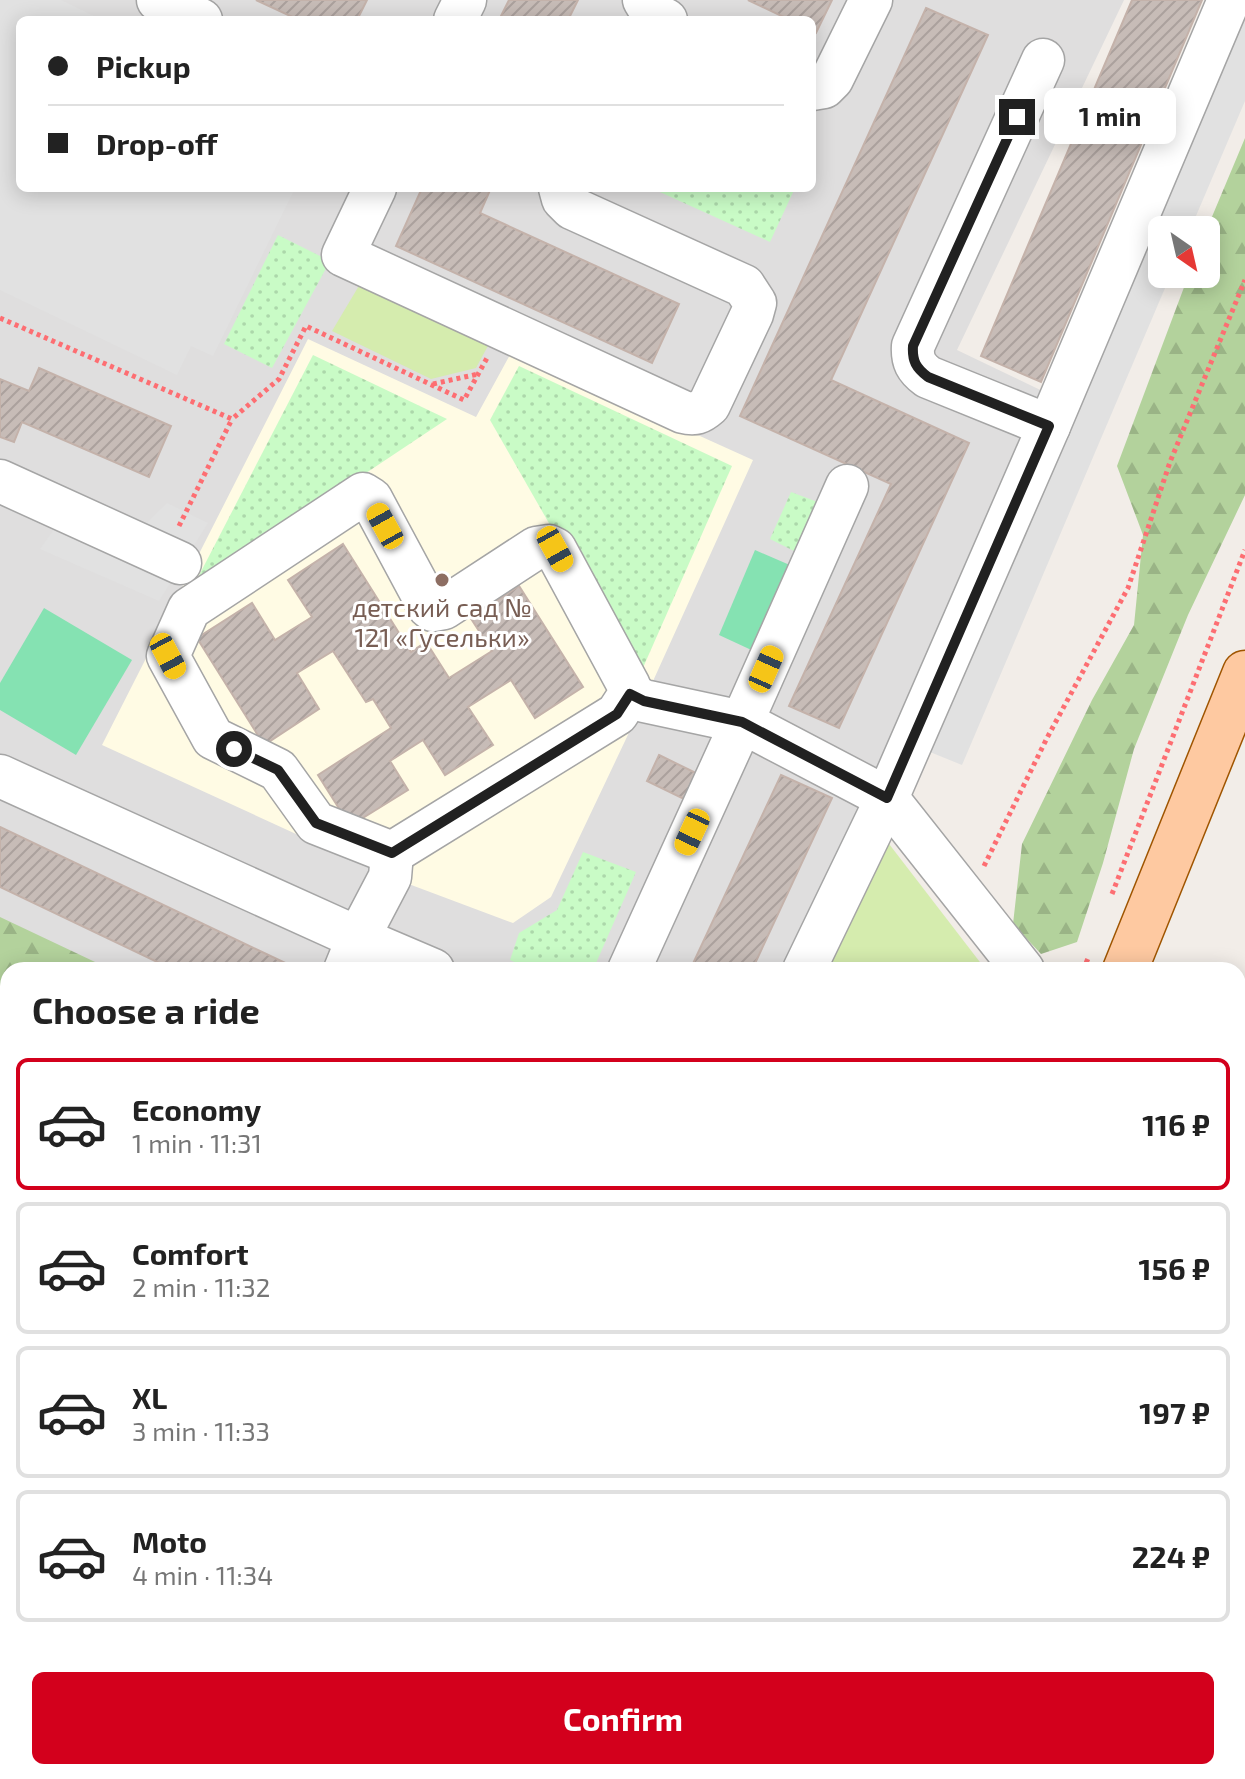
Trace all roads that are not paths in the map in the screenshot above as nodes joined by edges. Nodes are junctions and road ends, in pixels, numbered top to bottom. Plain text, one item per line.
1 (158, 0) edge
2 (871, 0) edge
3 (1229, 0) edge
4 (192, 16) edge
5 (1043, 60) dead end
6 (816, 88) edge
7 (373, 192) edge
8 (561, 192) edge
9 (1049, 426) junction
10 (0, 481) edge
11 (847, 486) dead end
12 (172, 559) road end
13 (1245, 673) edge
14 (630, 694) junction
15 (742, 722) junction
16 (0, 776) edge
17 (887, 798) junction
18 (392, 853) junction
19 (351, 954) edge
20 (392, 962) edge
21 (633, 962) edge
22 (808, 962) edge
23 (1017, 962) edge
24 (1107, 962) edge

1 - 4 street
2 - 6 street
3 - 9 street
5 - 9 street
7 - 8 street
9 - 17 street
10 - 12 street
11 - 15 street
13 - 24 main road
14 - 15 street
14 - 18 street
14 - 18 street
15 - 17 street
15 - 21 street
16 - 19 street
17 - 22 street
17 - 23 street
18 - 19 street
19 - 20 street

